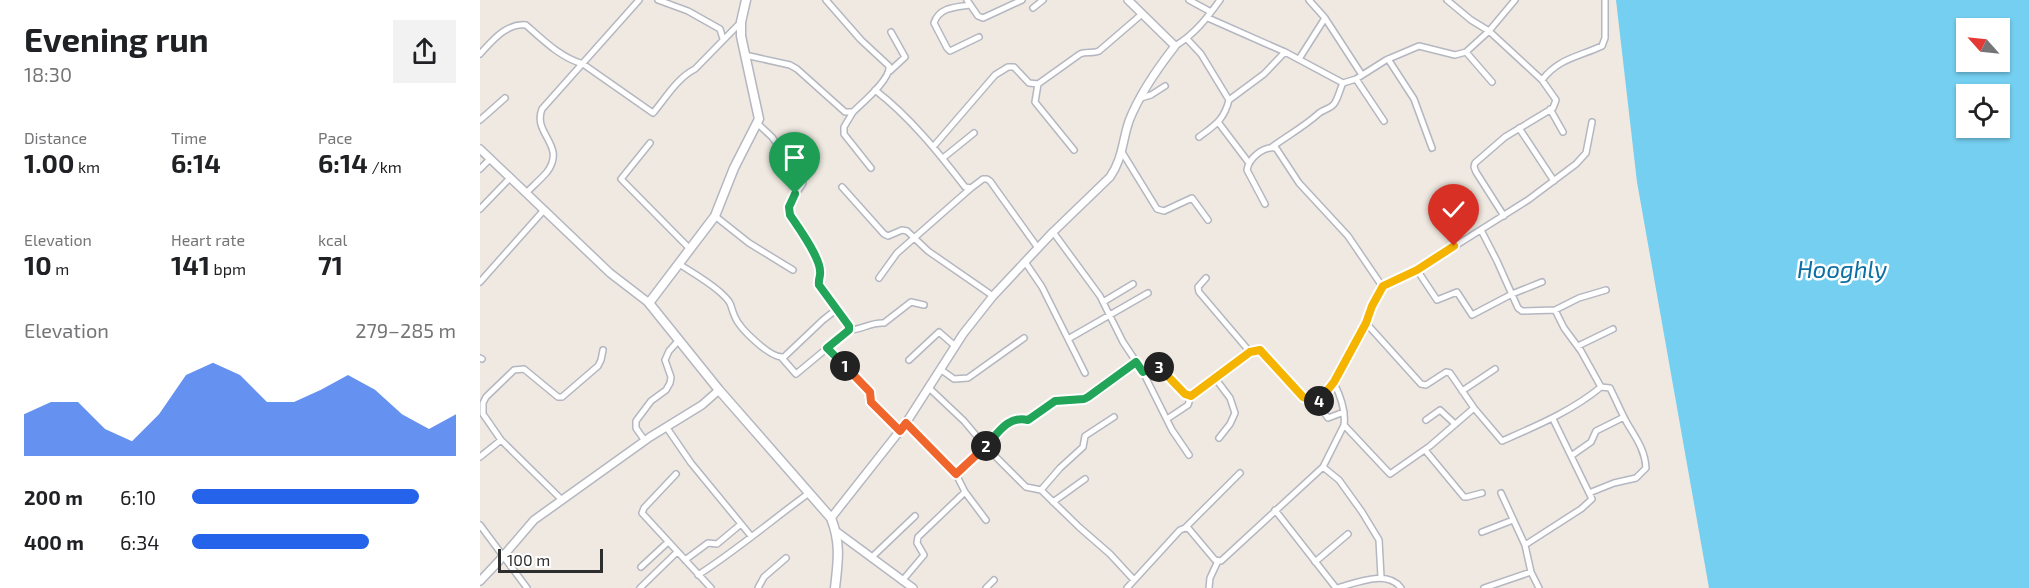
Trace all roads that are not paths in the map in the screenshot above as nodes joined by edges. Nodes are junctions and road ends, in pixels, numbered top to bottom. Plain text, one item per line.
1 (639, 0) edge
2 (658, 0) edge
3 (746, 0) edge
4 (826, 0) edge
5 (1022, 0) edge
6 (1043, 0) edge
7 (1129, 0) edge
8 (1189, 0) edge
9 (1220, 0) edge
10 (1309, 0) edge
11 (1447, 0) edge
12 (1515, 0) edge
13 (1605, 0) edge
14 (969, 2) edge
15 (1033, 8) dead end
16 (1211, 12) junction
17 (1142, 14) junction
18 (1208, 18) junction
19 (1325, 18) junction
20 (741, 22) junction
21 (1489, 31) junction
22 (891, 32) dead end
23 (979, 37) dead end
24 (723, 39) junction
25 (1187, 39) junction
26 (1175, 46) junction
27 (1285, 52) junction
28 (1466, 52) junction
29 (480, 54) edge
30 (745, 55) junction
31 (1299, 59) junction
32 (1388, 59) junction
33 (583, 64) junction
34 (890, 71) junction
35 (1362, 75) junction
36 (1356, 79) junction
37 (1542, 80) junction
38 (1492, 82) dead end
39 (1343, 83) junction
40 (1038, 84) junction
41 (1165, 86) dead end
42 (875, 90) junction
43 (505, 98) dead end
44 (1141, 98) junction
45 (1229, 100) junction
46 (1550, 109) junction
47 (853, 112) junction
48 (480, 120) edge
49 (1384, 121) dead end
50 (1218, 122) junction
51 (1592, 122) dead end
52 (757, 123) junction
53 (1519, 128) junction
54 (1563, 132) dead end
55 (974, 134) dead end
56 (1199, 137) dead end
57 (650, 143) dead end
58 (933, 147) junction
59 (1272, 147) junction
60 (1432, 148) dead end
61 (480, 149) edge
62 (1074, 150) dead end
63 (1122, 152) junction
64 (943, 158) junction
65 (490, 159) junction
66 (1249, 163) junction
67 (871, 168) dead end
68 (480, 169) edge
69 (510, 178) junction
70 (1554, 180) junction
71 (842, 187) dead end
72 (971, 188) junction
73 (526, 193) junction
74 (1265, 204) dead end
75 (480, 209) edge
76 (544, 210) junction
77 (715, 216) junction
78 (1504, 216) junction
79 (1208, 220) dead end
80 (1481, 230) junction
81 (1053, 232) junction
82 (914, 238) junction
83 (1038, 248) junction
84 (690, 249) junction
85 (1025, 262) junction
86 (679, 264) junction
87 (794, 270) dead end
88 (1417, 270) junction
89 (879, 278) dead end
90 (1206, 278) dead end
91 (480, 282) edge
92 (1542, 282) dead end
93 (1133, 284) dead end
94 (1383, 286) junction
95 (1606, 290) dead end
96 (1148, 293) dead end
97 (1512, 294) junction
98 (993, 296) junction
99 (1103, 302) junction
100 (650, 303) junction
101 (924, 305) dead end
102 (837, 309) junction
103 (1555, 310) junction
104 (1110, 315) junction
105 (1366, 323) junction
106 (1613, 329) dead end
107 (848, 330) junction
108 (1024, 338) dead end
109 (1068, 339) junction
110 (679, 340) junction
111 (955, 346) junction
112 (1578, 346) junction
113 (827, 348) junction
114 (603, 350) dead end
115 (1250, 352) junction
116 (782, 358) junction
117 (909, 360) dead end
118 (1136, 362) junction
119 (940, 369) junction
120 (1495, 369) dead end
121 (1143, 372) junction
122 (1085, 373) dead end
123 (1215, 378) junction
124 (1334, 382) junction
125 (928, 387) junction
126 (1601, 387) junction
127 (719, 390) junction
128 (1462, 391) junction
129 (1191, 396) junction
130 (1317, 404) junction
131 (1474, 408) junction
132 (1344, 412) junction
133 (481, 414) edge
134 (1114, 417) dead end
135 (1624, 417) junction
136 (1552, 418) junction
137 (1167, 419) junction
138 (1426, 420) dead end
139 (906, 423) junction
140 (1455, 424) junction
141 (1344, 425) junction
142 (667, 428) junction
143 (900, 431) junction
144 (1219, 438) dead end
145 (501, 440) junction
146 (645, 441) junction
147 (985, 446) junction
148 (1425, 450) junction
149 (1189, 455) dead end
150 (1571, 456) junction
151 (480, 457) edge
152 (1323, 467) junction
153 (1240, 473) dead end
154 (676, 474) dead end
155 (956, 474) junction
156 (1085, 479) dead end
157 (1041, 490) junction
158 (965, 492) junction
159 (809, 493) junction
160 (1482, 493) dead end
161 (1501, 493) dead end
162 (1589, 493) junction
163 (562, 500) junction
164 (1053, 502) junction
165 (1275, 510) junction
166 (915, 516) dead end
167 (831, 518) junction
168 (986, 520) dead end
169 (1513, 520) junction
170 (741, 524) junction
171 (480, 525) edge
172 (1185, 528) junction
173 (837, 532) junction
174 (1482, 532) dead end
175 (1348, 534) dead end
176 (751, 536) junction
177 (668, 542) junction
178 (1525, 544) junction
179 (677, 552) junction
180 (504, 556) junction
181 (786, 558) dead end
182 (871, 558) junction
183 (685, 561) junction
184 (1218, 561) junction
185 (1315, 562) junction
186 (641, 567) dead end
187 (1531, 572) junction
188 (698, 574) junction
189 (1381, 577) junction
190 (902, 580) junction
191 (994, 580) dead end
192 (1134, 580) junction
193 (480, 581) edge
194 (527, 588) edge
195 (640, 588) edge
196 (711, 588) edge
197 (758, 588) edge
198 (835, 588) edge
199 (913, 588) edge
200 (986, 588) edge
201 (1127, 588) edge
202 (1209, 588) edge
203 (1336, 588) edge
204 (1401, 588) edge
205 (1484, 588) edge
206 (1539, 588) edge

1 - 33 street
2 - 24 street
3 - 20 main road
4 - 34 street
5 - 14 street
6 - 15 street
7 - 17 street
8 - 16 street
9 - 16 street
10 - 19 street
11 - 21 street
12 - 21 street
13 - 37 street
14 - 23 street
16 - 18 street
17 - 26 street
17 - 40 street
18 - 25 street
18 - 27 street
19 - 31 street
19 - 35 street
20 - 24 street
20 - 30 main road
21 - 28 street
21 - 37 street
22 - 34 street
24 - 33 street
25 - 26 street
25 - 45 street
26 - 44 street
27 - 31 street
27 - 45 street
28 - 32 street
28 - 38 street
29 - 33 street
30 - 47 street
30 - 52 main road
31 - 39 street
32 - 35 street
32 - 60 street
33 - 73 street
34 - 42 street
35 - 36 street
36 - 39 street
36 - 49 street
37 - 46 street
39 - 59 street
40 - 58 street
40 - 62 street
41 - 44 street
42 - 47 street
42 - 58 street
43 - 48 street
44 - 63 street
45 - 50 street
46 - 53 street
46 - 54 street
47 - 67 street
50 - 56 street
50 - 66 street
51 - 70 street
52 - 77 main road
52 - 102 street
53 - 70 street
53 - 78 street
55 - 64 street
57 - 84 street
58 - 64 street
59 - 66 street
59 - 94 street
61 - 65 street
63 - 79 street
63 - 81 street
64 - 72 street
65 - 68 street
65 - 69 street
66 - 74 street
69 - 73 street
69 - 75 street
70 - 78 street
71 - 82 street
72 - 82 street
72 - 83 street
73 - 76 street
76 - 91 street
76 - 100 street
77 - 84 main road
77 - 87 street
78 - 80 street
80 - 88 street
80 - 97 street
81 - 83 street
81 - 99 street
82 - 89 street
82 - 98 street
83 - 85 street
84 - 86 main road
85 - 98 street
85 - 109 street
86 - 100 main road
86 - 116 street
88 - 94 street
88 - 97 street
90 - 115 street
92 - 97 street
93 - 99 street
94 - 105 street
95 - 103 street
96 - 104 street
97 - 103 street
98 - 111 street
99 - 104 street
100 - 110 main road
101 - 107 street
102 - 107 street
102 - 116 street
103 - 112 street
104 - 109 street
104 - 118 street
105 - 124 street
105 - 128 street
106 - 112 street
107 - 113 street
108 - 119 street
109 - 122 street
110 - 127 main road
110 - 146 street
111 - 117 street
111 - 119 street
112 - 126 street
113 - 116 street
113 - 143 street
114 - 133 street
115 - 123 street
115 - 130 street
118 - 121 street
118 - 147 street
119 - 125 street
120 - 128 street
121 - 129 street
121 - 137 street
123 - 129 street
123 - 144 street
124 - 130 street
124 - 132 street
125 - 139 street
125 - 147 street
126 - 135 street
126 - 136 street
127 - 142 street
127 - 159 main road
128 - 131 street
129 - 137 street
130 - 132 street
131 - 136 street
131 - 140 street
132 - 141 street
133 - 145 street
134 - 157 street
135 - 150 street
135 - 162 street
136 - 150 street
137 - 149 street
138 - 140 street
139 - 143 street
139 - 155 street
140 - 148 street
141 - 148 street
141 - 152 street
142 - 146 street
142 - 170 street
143 - 167 street
145 - 151 street
145 - 163 street
146 - 163 street
147 - 155 street
147 - 157 street
148 - 160 street
150 - 162 street
152 - 165 street
152 - 189 street
153 - 172 street
154 - 177 street
155 - 158 street
156 - 164 street
157 - 164 street
158 - 168 street
158 - 190 street
159 - 167 main road
159 - 176 street
161 - 169 street
162 - 178 street
163 - 180 street
164 - 192 street
165 - 184 street
165 - 185 street
166 - 182 street
167 - 173 main road
169 - 174 street
169 - 178 street
170 - 176 street
170 - 183 street
171 - 180 street
172 - 184 street
172 - 192 street
173 - 182 street
173 - 198 main road
175 - 185 street
176 - 188 street
177 - 179 street
177 - 186 street
178 - 187 street
179 - 183 street
179 - 195 street
180 - 193 street
180 - 194 street
181 - 197 street
182 - 190 street
183 - 188 street
184 - 202 street
185 - 203 street
187 - 205 street
187 - 206 street
188 - 196 street
189 - 203 street
189 - 204 street
190 - 199 street
191 - 200 street
192 - 201 street

